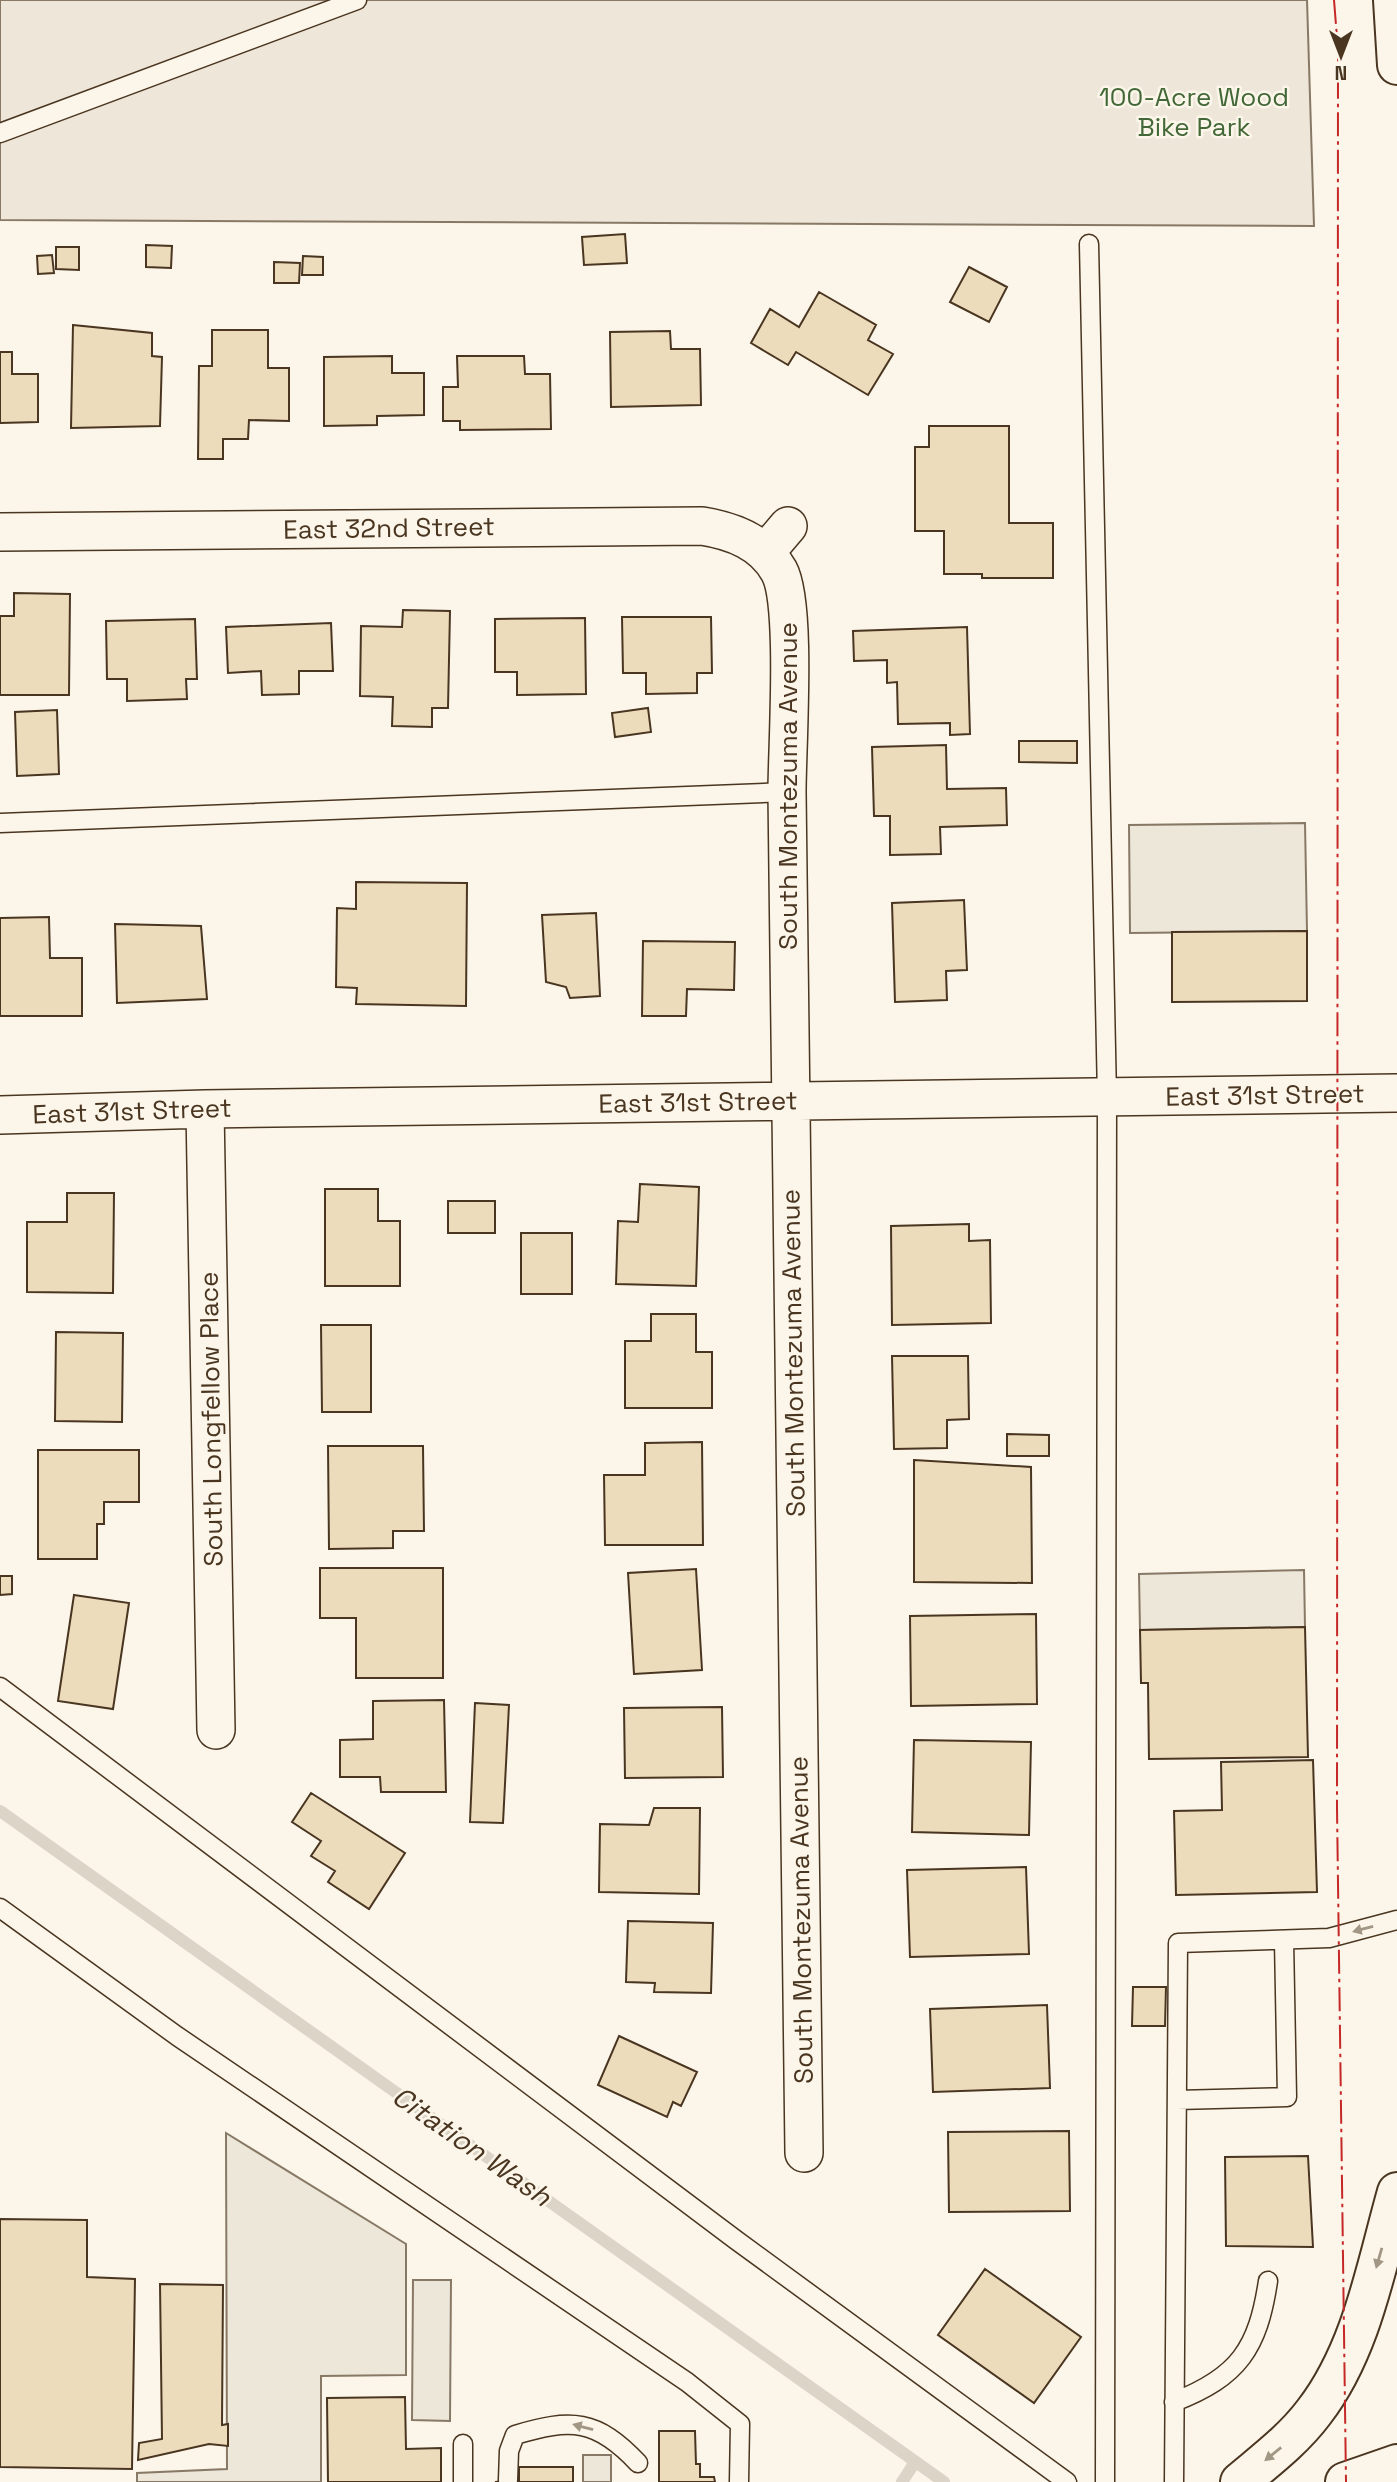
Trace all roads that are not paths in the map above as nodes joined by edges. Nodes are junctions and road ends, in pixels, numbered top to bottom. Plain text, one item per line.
1 (358, 0) edge
2 (1393, 0) edge
3 (1397, 65) edge
4 (0, 133) edge
5 (1089, 244) dead end
6 (788, 526) dead end
7 (0, 532) edge
8 (767, 555) junction
9 (787, 792) junction
10 (0, 823) edge
11 (1397, 1093) edge
12 (1107, 1097) junction
13 (790, 1101) junction
14 (205, 1109) junction
15 (0, 1115) edge
16 (0, 1687) edge
17 (216, 1730) dead end
18 (0, 1908) edge
19 (1397, 1920) edge
20 (1284, 1940) junction
21 (1177, 2100) junction
22 (804, 2153) dead end
23 (1397, 2192) edge
24 (1268, 2281) dead end
25 (1174, 2402) junction
26 (463, 2444) dead end
27 (638, 2463) dead end
28 (1397, 2464) edge
29 (508, 2480) edge
30 (463, 2482) edge
31 (739, 2482) edge
32 (1067, 2482) edge
33 (1105, 2482) edge
34 (1174, 2482) edge
35 (1240, 2482) edge
36 (1345, 2482) edge

1 - 4 lane
2 - 3 main road
5 - 12 lane
6 - 8 street
7 - 8 street, East 32nd Street
8 - 9 street, South Montezuma Avenue
9 - 10 lane
9 - 13 street, South Montezuma Avenue
11 - 12 street, East 31st Street
12 - 13 street, East 31st Street
12 - 33 lane
13 - 14 street, East 31st Street
13 - 22 street, South Montezuma Avenue
14 - 15 street, East 31st Street
14 - 17 street, South Longfellow Place
16 - 32 lane
18 - 31 lane
19 -> 20 lane
20 - 21 lane
20 - 21 lane
21 - 25 lane
23 -> 35 main road
24 - 25 lane
25 - 34 lane
26 - 30 lane
27 -> 29 lane
28 - 36 main road

